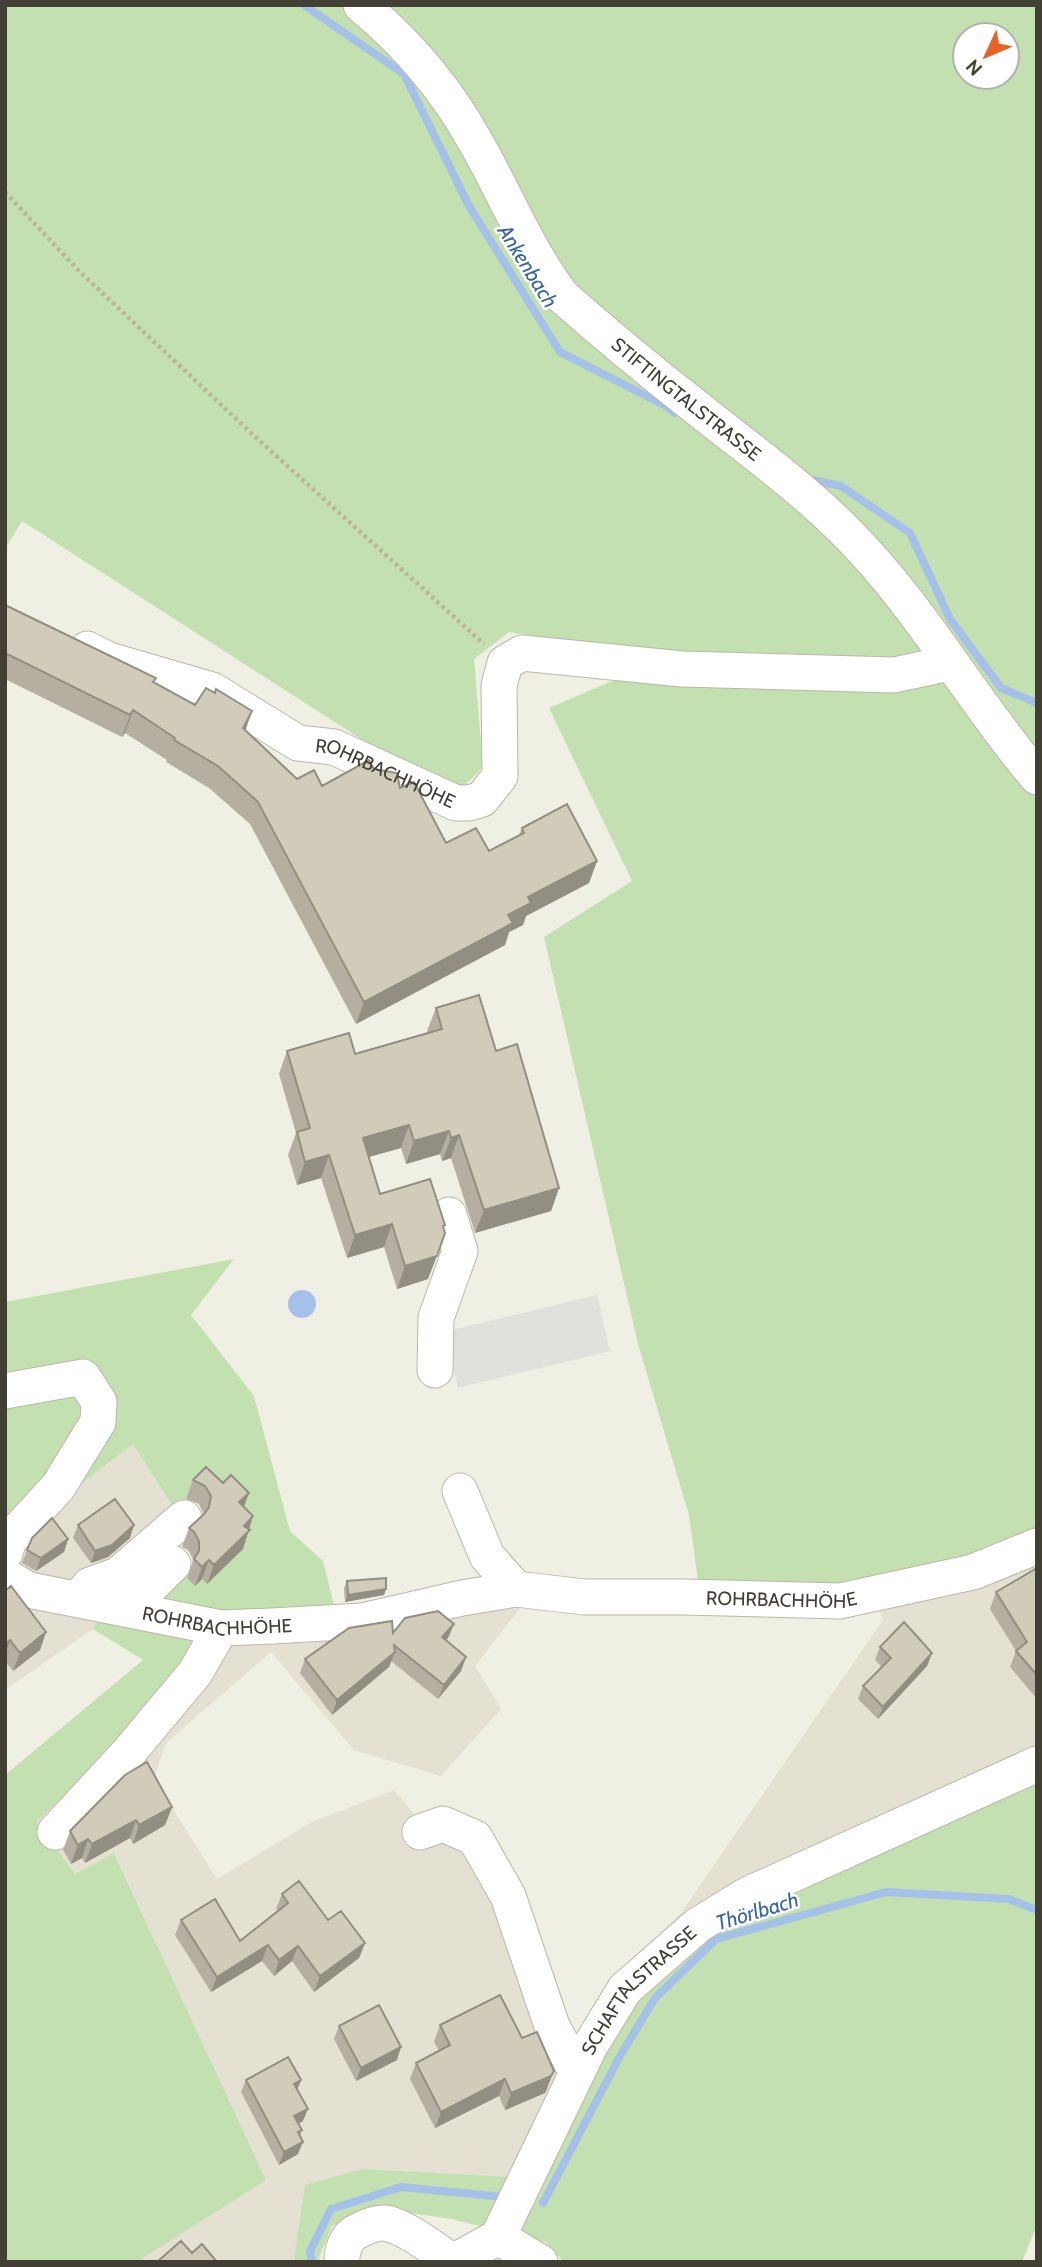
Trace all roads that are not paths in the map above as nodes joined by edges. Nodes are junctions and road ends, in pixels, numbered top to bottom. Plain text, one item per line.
1 (361, 5) edge
2 (64, 637) edge
3 (950, 663) junction
4 (1037, 777) edge
5 (449, 1215) dead end
6 (435, 1370) dead end
7 (5, 1391) edge
8 (460, 1491) dead end
9 (184, 1518) dead end
10 (1037, 1546) edge
11 (5, 1553) edge
12 (173, 1564) dead end
13 (5, 1576) edge
14 (516, 1589) junction
15 (78, 1599) junction
16 (128, 1609) junction
17 (221, 1628) junction
18 (1037, 1764) edge
19 (55, 1832) dead end
20 (420, 1832) dead end
21 (578, 2073) junction
22 (498, 2237) junction
23 (342, 2262) edge
24 (453, 2262) edge
25 (540, 2262) edge

1 - 3 street, STIFTINGTALSTRASSE
2 - 3 street, ROHRBACHHÖHE
3 - 4 street, STIFTINGTALSTRASSE
5 - 6 street
7 - 11 street
8 - 14 street
9 - 15 street
10 - 14 street, ROHRBACHHÖHE
12 - 16 street
13 - 15 street, ROHRBACHHÖHE
14 - 17 street, ROHRBACHHÖHE
15 - 16 street, ROHRBACHHÖHE
16 - 17 street, ROHRBACHHÖHE
17 - 19 street
18 - 21 street, SCHAFTALSTRASSE
20 - 21 street
21 - 22 street, SCHAFTALSTRASSE
22 - 24 street
22 - 25 street
23 - 24 street

